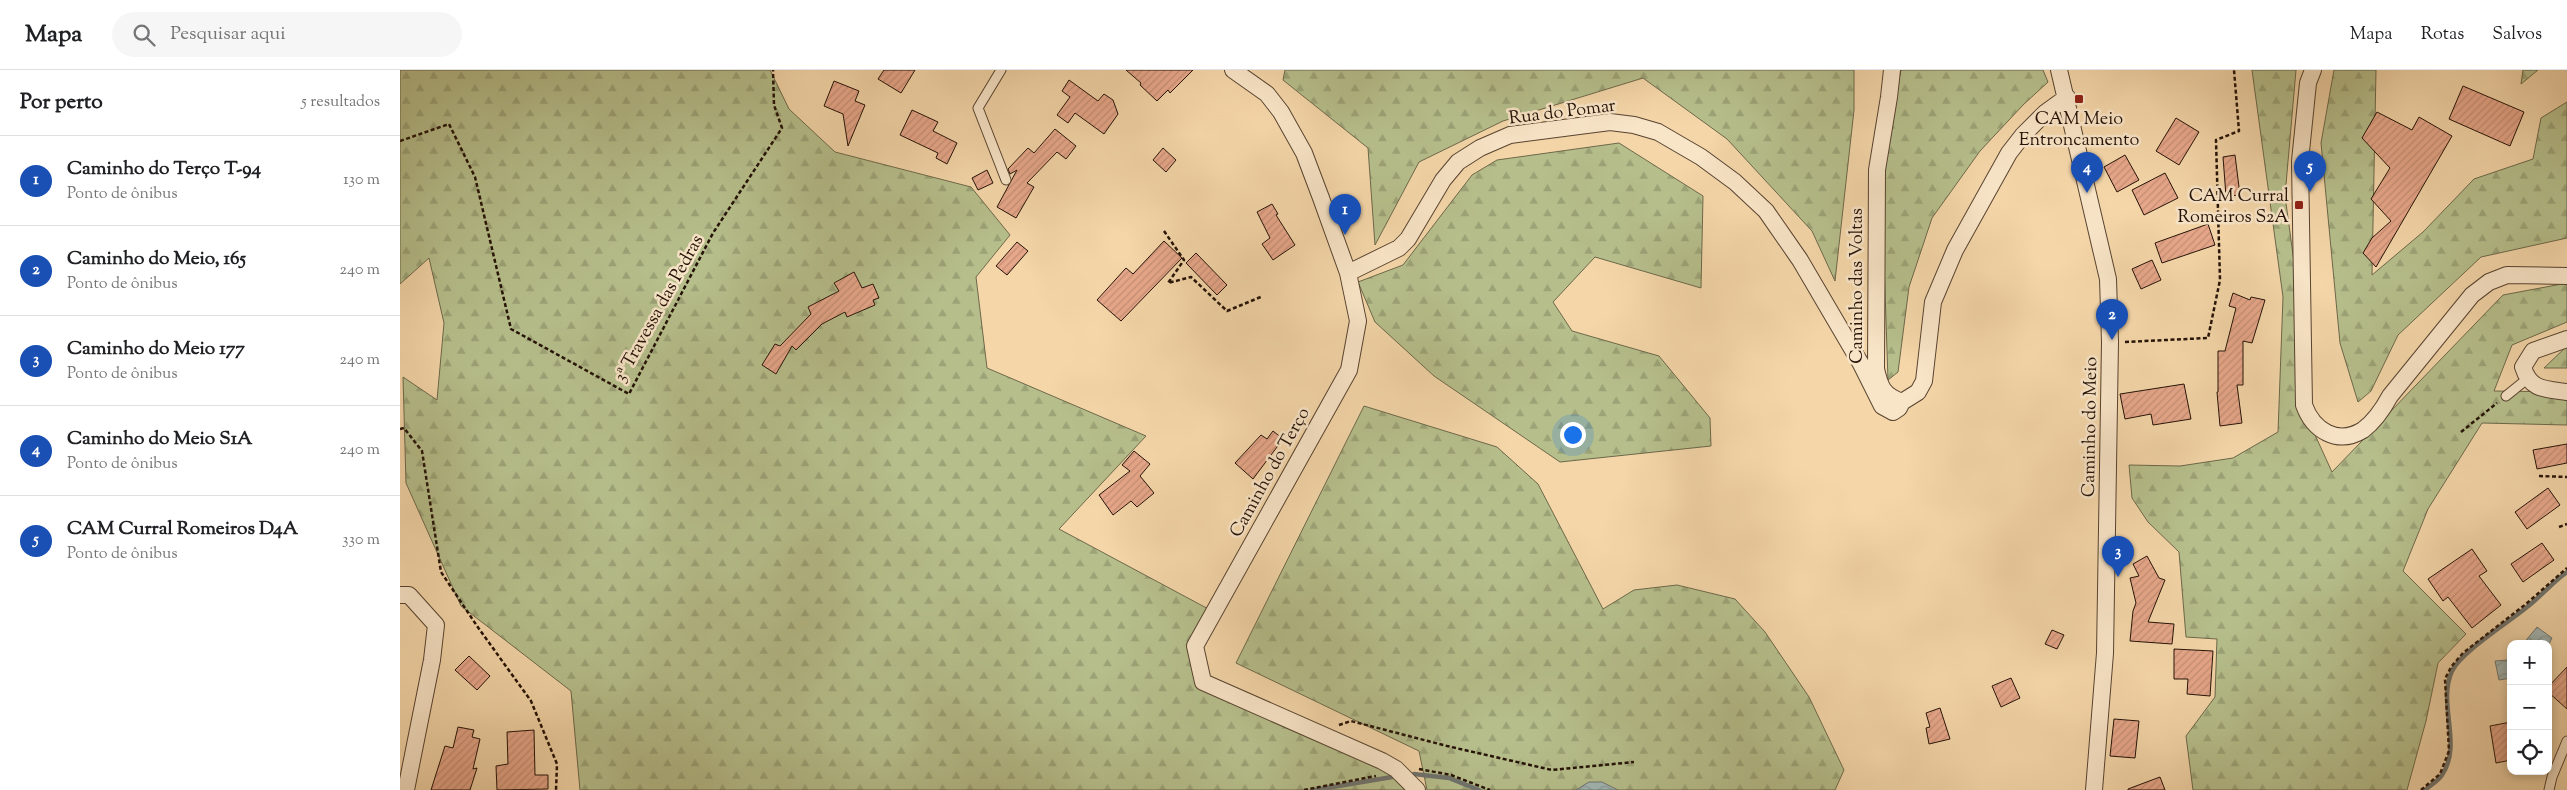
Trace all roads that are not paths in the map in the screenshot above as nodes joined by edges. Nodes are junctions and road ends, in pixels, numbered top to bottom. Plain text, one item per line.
1 (1001, 70) edge
2 (1233, 70) edge
3 (1892, 70) edge
4 (2059, 70) edge
5 (2313, 70) edge
6 (2067, 97) junction
7 (1006, 180) dead end
8 (1348, 273) junction
9 (2567, 276) edge
10 (2567, 339) edge
11 (2527, 379) junction
12 (2567, 392) edge
13 (2506, 396) road end
14 (1902, 402) junction
15 (400, 595) edge
16 (2567, 741) edge
17 (406, 790) edge
18 (1417, 790) edge
19 (2094, 790) edge
20 (2549, 790) edge

1 - 7 lane
2 - 8 street, Caminho do Terço
3 - 14 street, Caminho das Voltas
4 - 6 street, Caminho do Meio
5 - 9 street
6 - 14 street
6 - 19 street, Caminho do Meio
8 - 14 street, Rua do Pomar
8 - 18 street, Caminho do Terço
10 - 11 street
11 - 12 street
11 - 13 lane
15 - 17 street
16 - 20 lane

